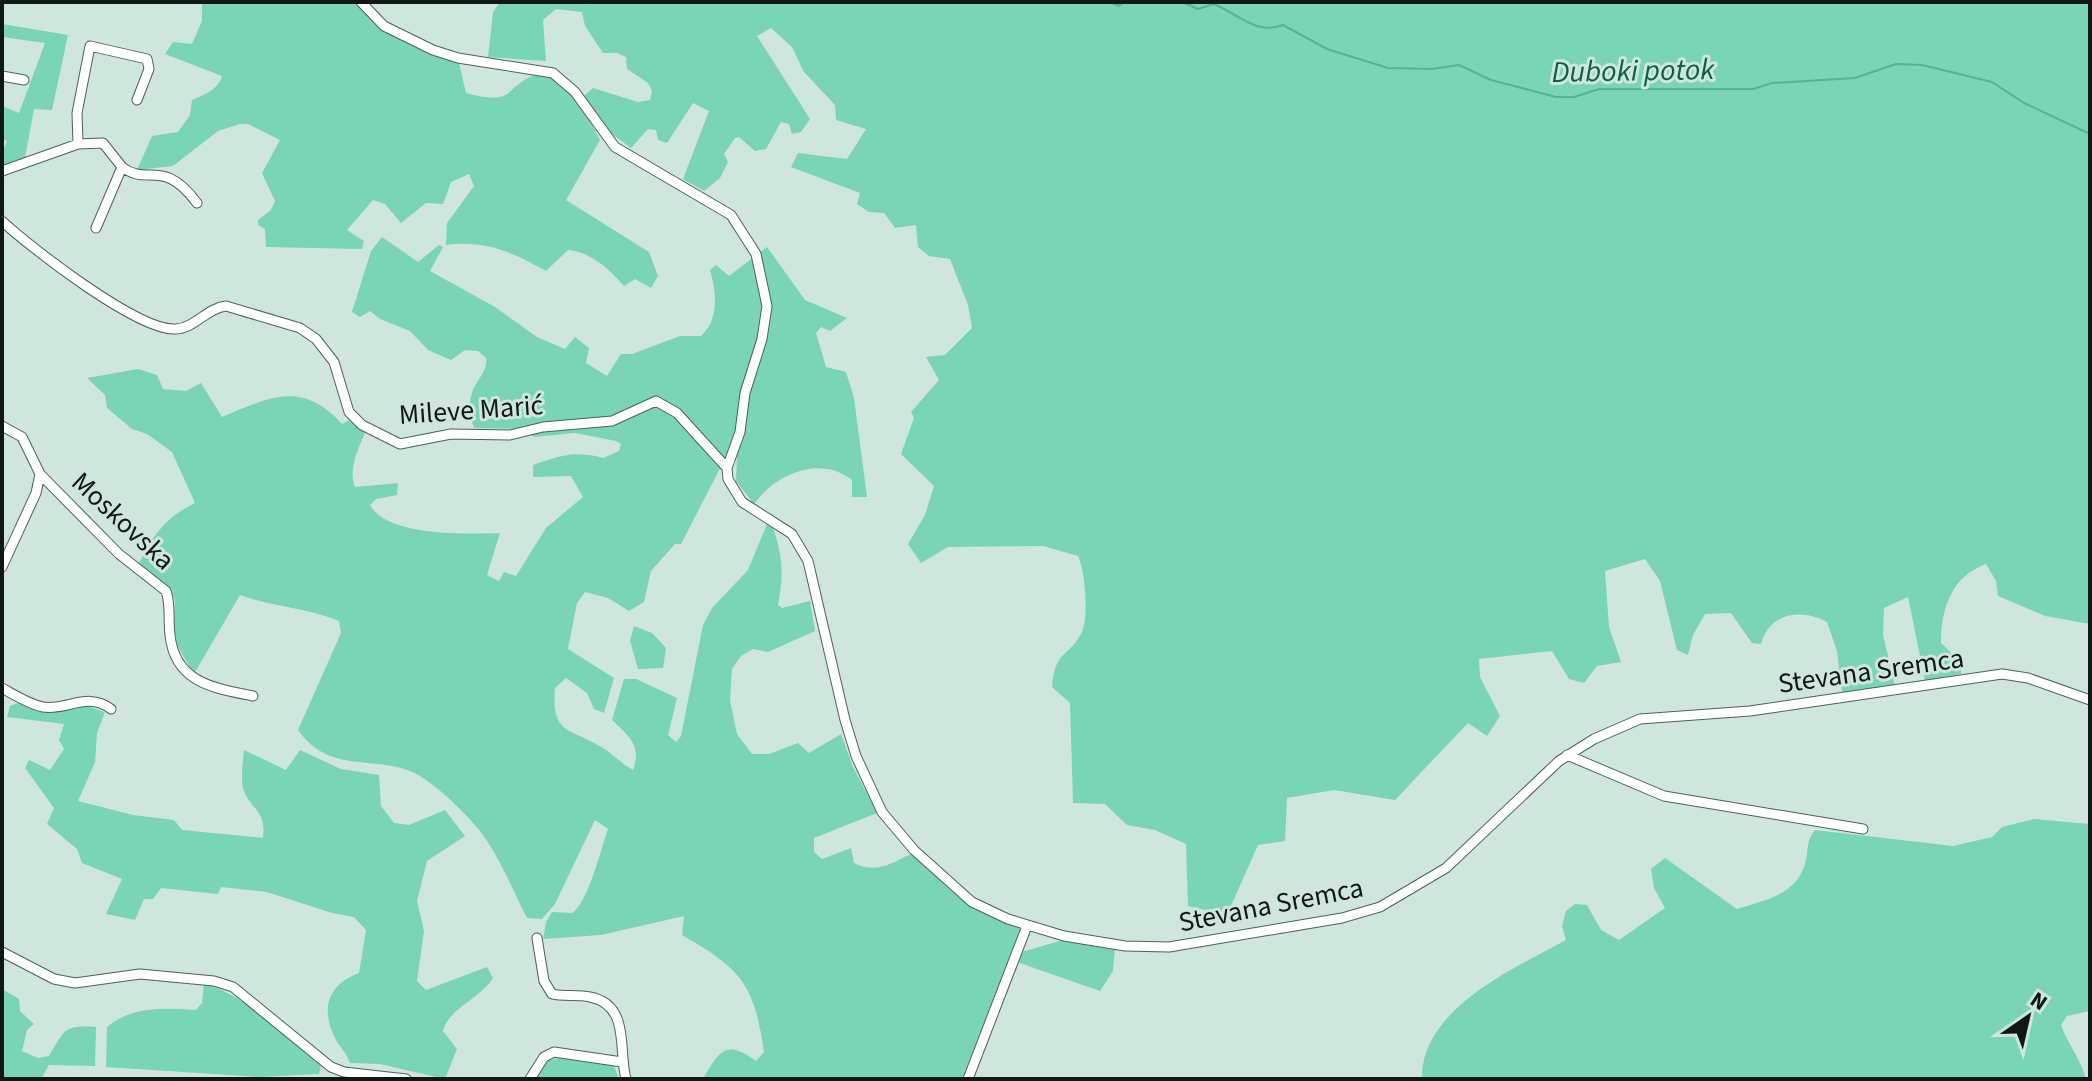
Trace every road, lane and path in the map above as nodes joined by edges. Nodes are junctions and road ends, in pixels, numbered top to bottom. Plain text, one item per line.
1 (361, 2) edge
2 (2, 76) edge
3 (24, 80) dead end
4 (137, 100) dead end
5 (78, 144) junction
6 (122, 167) junction
7 (2, 171) edge
8 (197, 203) dead end
9 (2, 221) edge
10 (96, 228) dead end
11 (2, 426) edge
12 (727, 468) junction
13 (40, 474) junction
14 (2, 567) edge
15 (2, 688) edge
16 (253, 696) dead end
17 (2090, 700) edge
18 (111, 709) dead end
19 (1567, 755) junction
20 (1863, 829) dead end
21 (1027, 926) junction
22 (537, 938) dead end
23 (2, 952) edge
24 (622, 1062) junction
25 (406, 1079) edge
26 (530, 1079) edge
27 (626, 1079) edge
28 (968, 1079) edge

1 - 12 street
2 - 3 street
4 - 5 street
5 - 6 street
5 - 7 street
6 - 8 street
6 - 10 street
9 - 12 street, Mileve Marić
11 - 13 street, Moskovska
12 - 21 street, Stevana Sremca
13 - 14 street, Moskovska
13 - 16 street, Moskovska
15 - 18 street
17 - 19 street, Stevana Sremca
19 - 20 street
19 - 21 street, Stevana Sremca
21 - 28 street
22 - 24 street
23 - 25 street
24 - 26 street
24 - 27 street

